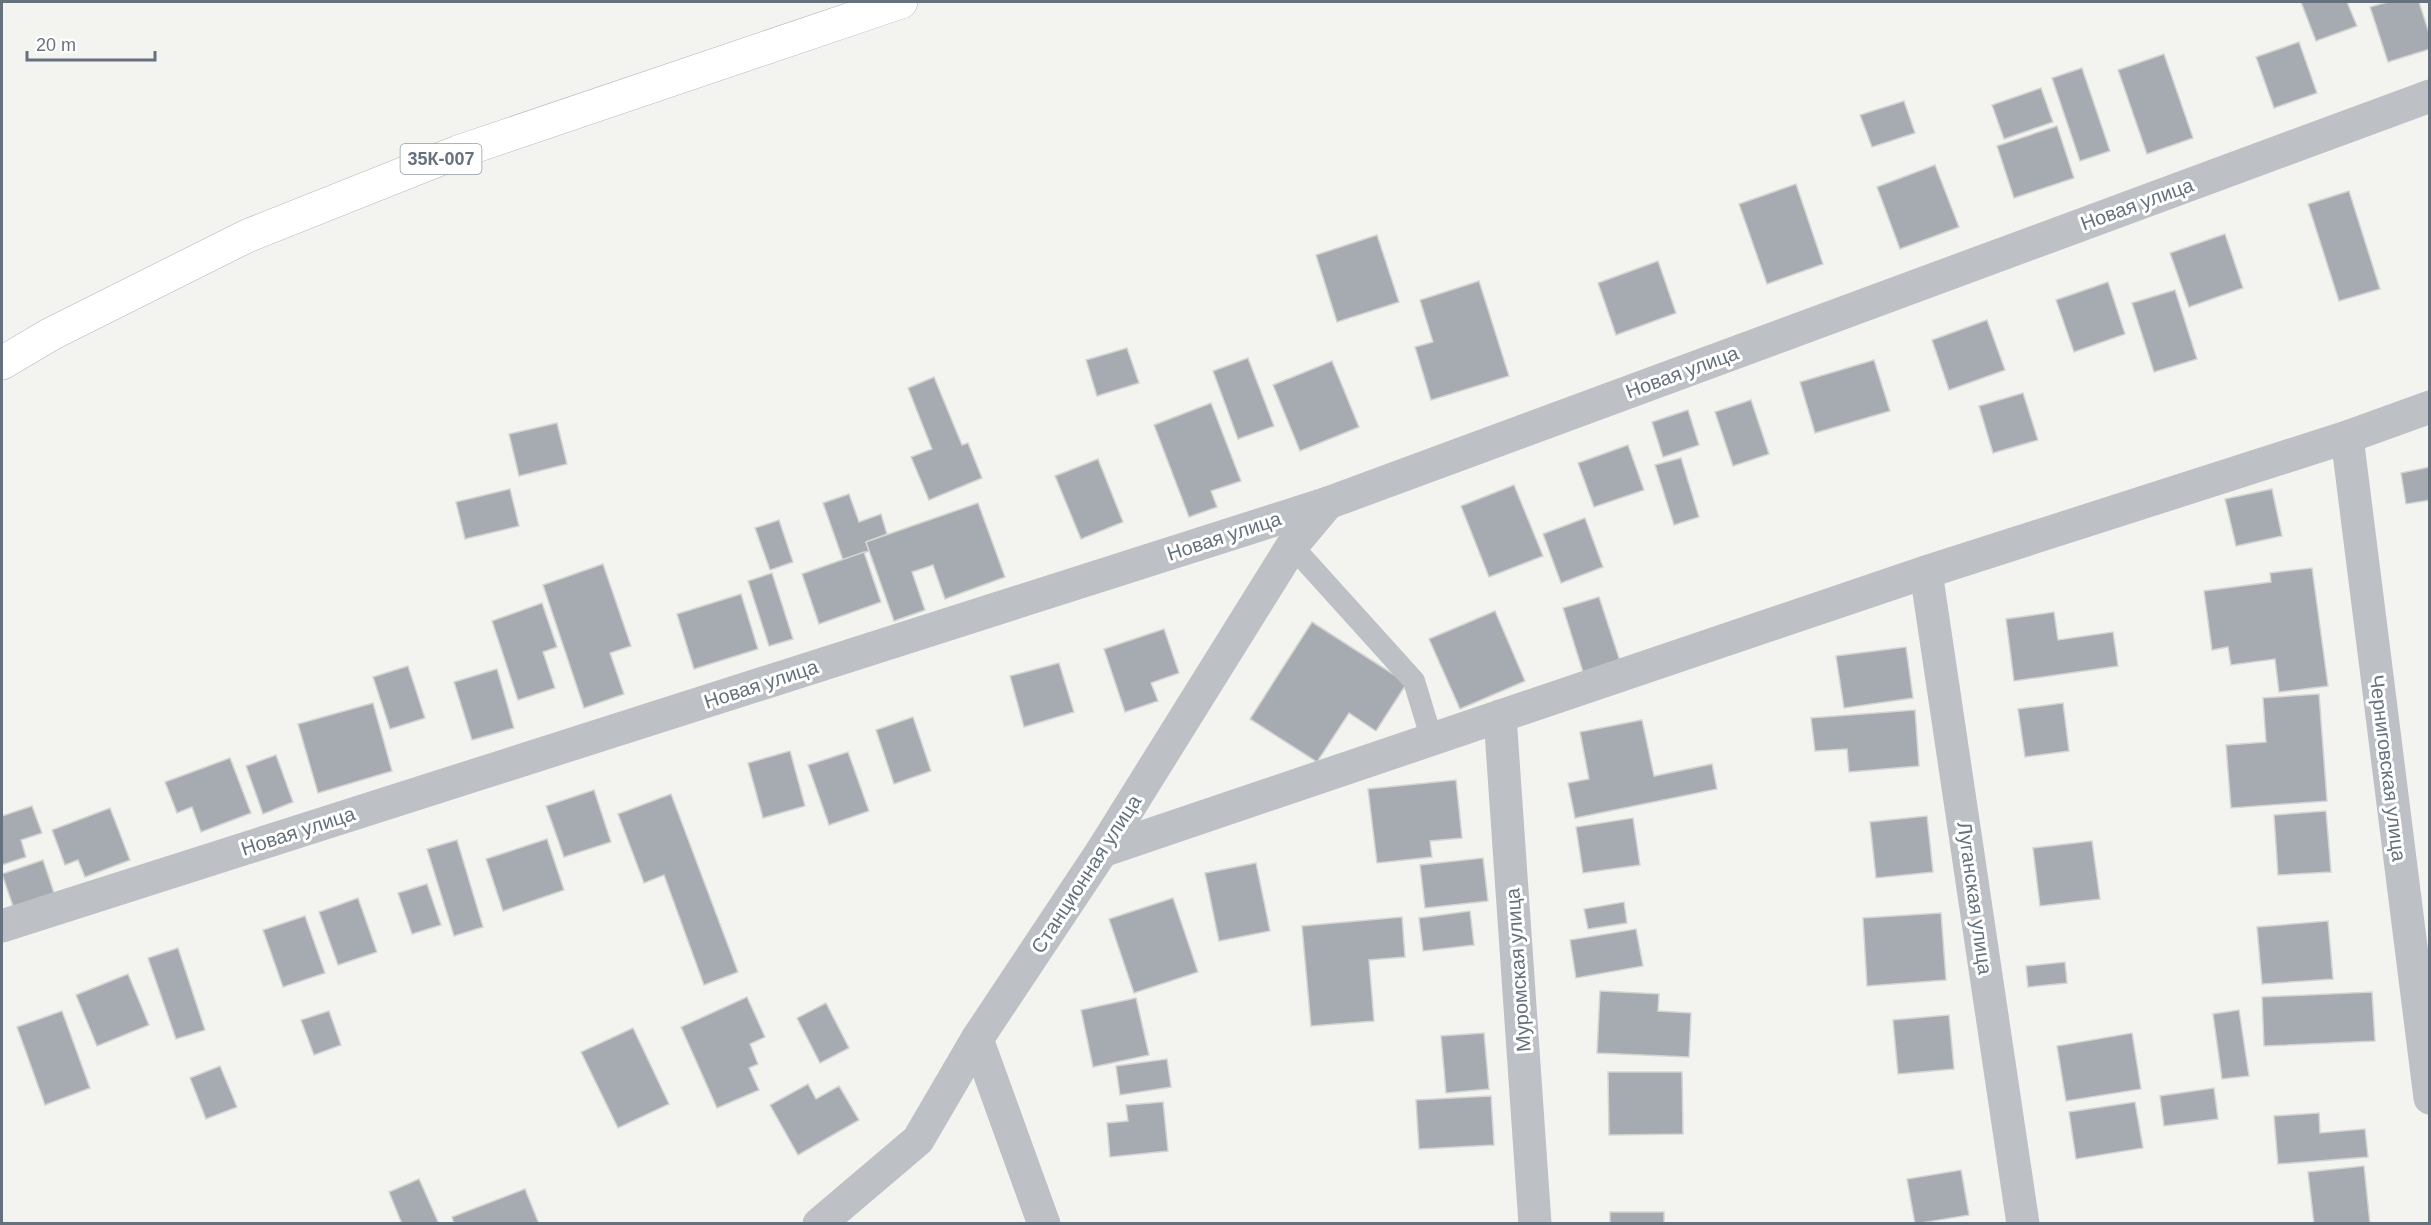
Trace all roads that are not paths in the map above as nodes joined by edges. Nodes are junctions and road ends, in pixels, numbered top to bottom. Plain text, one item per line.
1 (901, 2) edge
2 (2430, 96) edge
3 (2, 363) edge
4 (2430, 407) edge
5 (2347, 437) junction
6 (1328, 503) junction
7 (1292, 546) junction
8 (1926, 572) junction
9 (1500, 716) junction
10 (1432, 740) junction
11 (1102, 851) junction
12 (2, 926) edge
13 (977, 1039) junction
14 (2430, 1098) edge
15 (819, 1224) edge
16 (1044, 1224) edge
17 (1535, 1224) edge
18 (2023, 1224) edge

1 - 3 main road, 35К-007
2 - 6 street, Новая улица
4 - 5 street
5 - 8 street
5 - 14 street, Черниговская улица
6 - 7 street, Станционная улица
6 - 12 street, Новая улица
7 - 10 lane
7 - 11 street, Станционная улица
8 - 9 street
8 - 18 street, Луганская улица
9 - 10 street
9 - 17 street, Муромская улица
10 - 11 street
11 - 13 street, Станционная улица
13 - 15 street, Станционная улица
13 - 16 street

